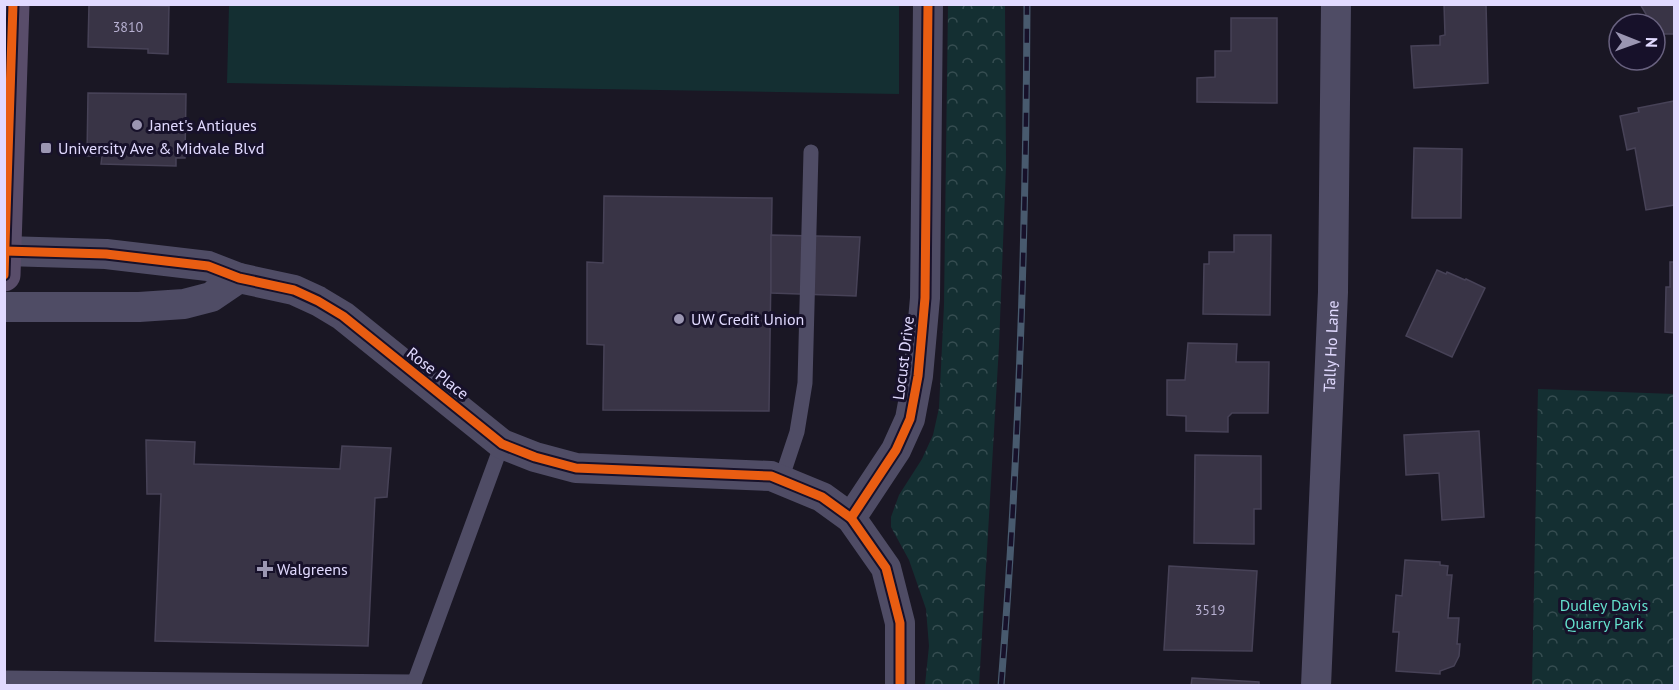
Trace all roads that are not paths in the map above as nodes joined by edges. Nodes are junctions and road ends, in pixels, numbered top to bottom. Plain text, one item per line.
1 (13, 4) edge
2 (928, 4) edge
3 (1336, 4) edge
4 (811, 152) dead end
5 (5, 263) edge
6 (239, 278) junction
7 (4, 307) edge
8 (502, 444) junction
9 (781, 480) junction
10 (851, 518) junction
11 (4, 678) edge
12 (413, 684) edge
13 (900, 686) edge
14 (1316, 686) edge

1 - 5 main road
2 - 10 street, Locust Drive
3 - 14 street, Tally Ho Lane
4 - 9 lane
5 - 6 street, Rose Place
6 - 7 street
6 - 8 street, Rose Place
8 - 9 street, Rose Place
8 - 12 lane
9 - 10 street, Rose Place
10 - 13 street
11 - 12 lane

